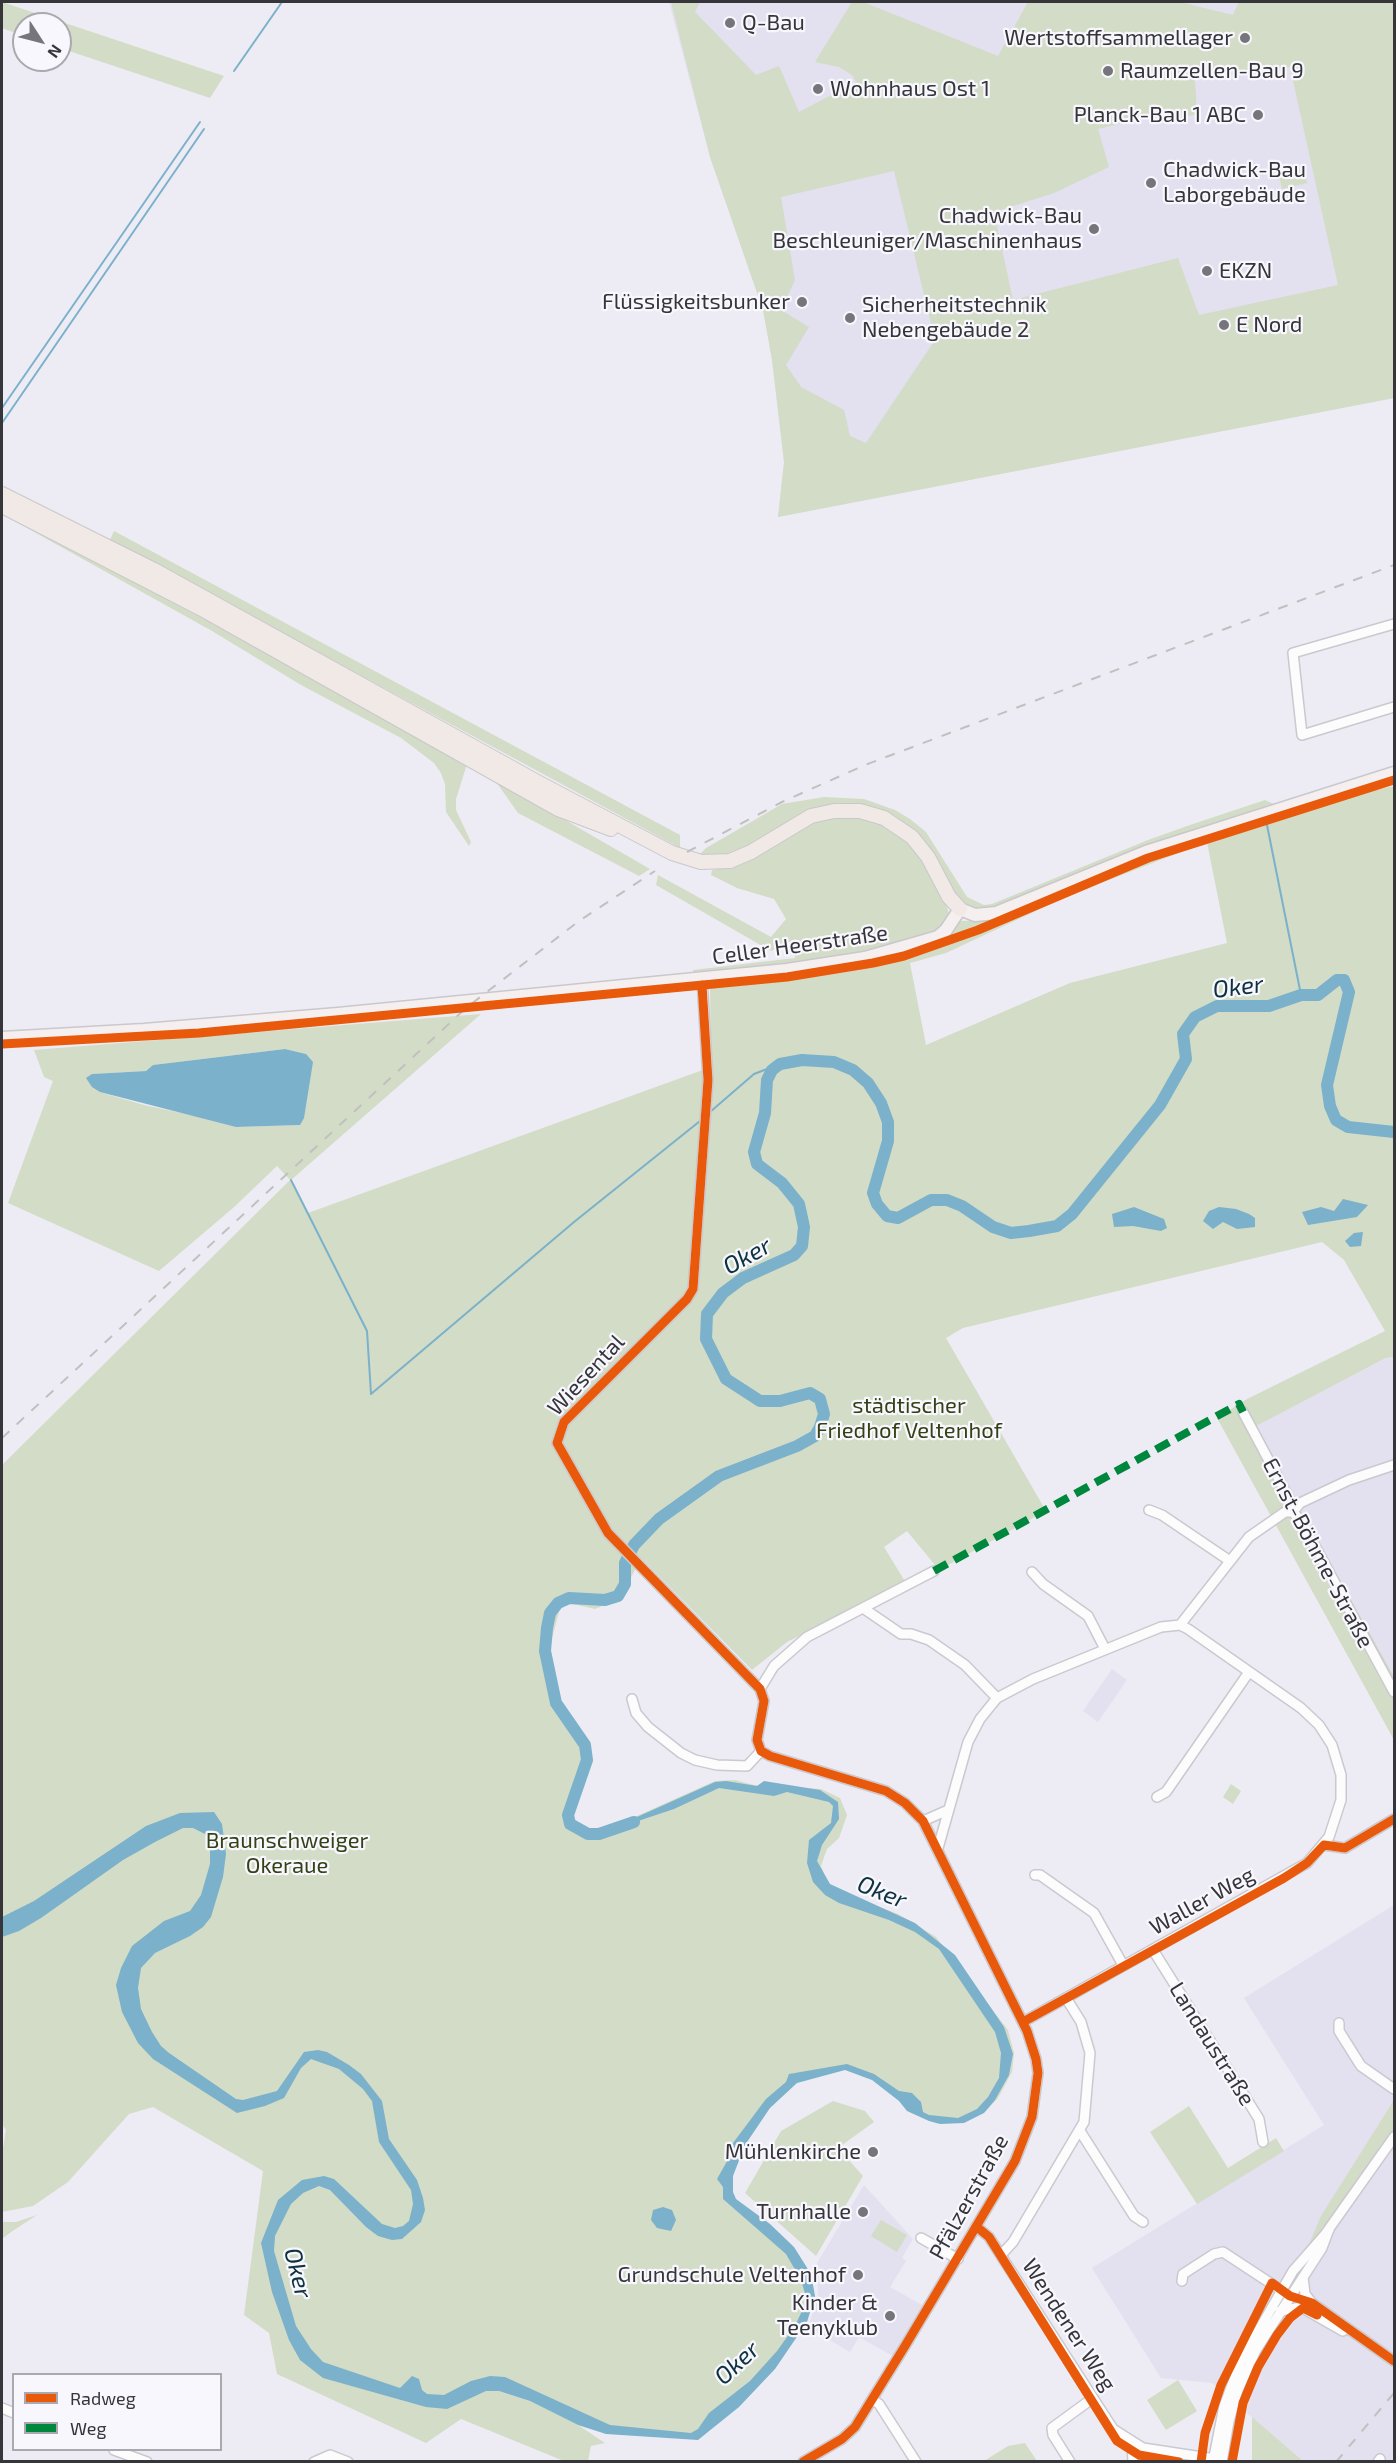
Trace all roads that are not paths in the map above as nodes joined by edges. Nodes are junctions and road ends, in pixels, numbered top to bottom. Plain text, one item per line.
1 (2, 494) edge
2 (2, 506) edge
3 (1395, 624) edge
4 (1395, 707) edge
5 (1395, 774) edge
6 (641, 838) junction
7 (960, 909) junction
8 (702, 979) junction
9 (2, 1038) edge
10 (1243, 1412) dead end
11 (1395, 1465) edge
12 (1149, 1510) dead end
13 (1293, 1512) junction
14 (1230, 1561) junction
15 (934, 1571) dead end
16 (1032, 1572) dead end
17 (863, 1608) junction
18 (1180, 1625) junction
19 (1105, 1649) junction
20 (1249, 1672) junction
21 (760, 1689) junction
22 (1395, 1692) edge
23 (998, 1698) junction
24 (632, 1700) dead end
25 (761, 1751) junction
26 (1157, 1797) dead end
27 (948, 1810) junction
28 (1395, 1819) edge
29 (923, 1821) junction
30 (1324, 1845) junction
31 (939, 1848) junction
32 (1035, 1875) dead end
33 (1153, 1950) junction
34 (1123, 1965) junction
35 (1066, 1998) junction
36 (1023, 2022) junction
37 (1339, 2023) dead end
38 (1395, 2089) edge
39 (1080, 2131) junction
40 (1395, 2137) edge
41 (1263, 2142) dead end
42 (1143, 2222) dead end
43 (977, 2227) junction
44 (1329, 2230) junction
45 (921, 2238) dead end
46 (1001, 2255) junction
47 (958, 2259) junction
48 (1303, 2277) junction
49 (1182, 2281) dead end
50 (1281, 2290) junction
51 (1290, 2296) junction
52 (1312, 2303) junction
53 (1294, 2307) junction
54 (1281, 2311) junction
55 (1362, 2340) junction
56 (1395, 2361) edge
57 (1093, 2398) junction
58 (873, 2400) junction
59 (1132, 2442) junction
60 (117, 2451) edge
61 (1218, 2461) edge
62 (147, 2462) edge
63 (314, 2462) edge
64 (348, 2462) edge
65 (803, 2462) edge
66 (916, 2462) edge
67 (1070, 2462) edge
68 (1133, 2462) edge

1 - 6 highway
2 - 6 highway
3 - 4 street
5 - 7 main road
6 - 7 highway
7 - 8 main road, Celler Heerstraße
8 - 9 main road, Celler Heerstraße
8 - 21 street, Wiesental
10 - 13 street, Ernst-Böhme-Straße
11 - 13 street
12 - 14 street
13 - 14 street
13 - 22 street, Ernst-Böhme-Straße
14 - 18 street
15 - 17 street
16 - 19 street
17 - 21 street
17 - 23 street
18 - 19 street
18 - 20 street
19 - 23 street
20 - 26 street
20 - 30 street
21 - 25 street
23 - 27 street
24 - 25 street
25 - 29 street, Pfälzerstraße
27 - 29 street
27 - 31 street
28 - 30 street
29 - 31 street, Pfälzerstraße
30 - 33 street, Waller Weg
31 - 36 street, Pfälzerstraße
32 - 34 street
33 - 34 street, Waller Weg
33 - 41 street, Landaustraße
34 - 35 street, Waller Weg
35 - 36 street, Waller Weg
35 - 39 street
36 - 43 street, Pfälzerstraße
37 - 38 street
39 - 42 street
39 - 46 street
40 - 44 street
43 - 46 street, Wendener Weg
43 - 47 street, Pfälzerstraße
44 - 48 street
44 - 50 street
44 - 51 street
45 - 47 street, Pfälzerstraße
46 - 57 street, Wendener Weg
47 - 58 street, Pfälzerstraße
48 - 51 street
48 - 52 street
49 - 50 street
50 - 51 street
50 - 61 street
51 - 52 street
51 - 53 street
51 - 54 street
52 - 55 street
53 - 54 street
53 - 55 street
54 - 61 street
55 - 56 street
57 - 59 street, Wendener Weg
57 - 67 street
58 - 65 street, Pfälzerstraße
58 - 66 street
59 - 61 street, Wendener Weg
59 - 68 street
60 - 62 street
63 - 64 street

